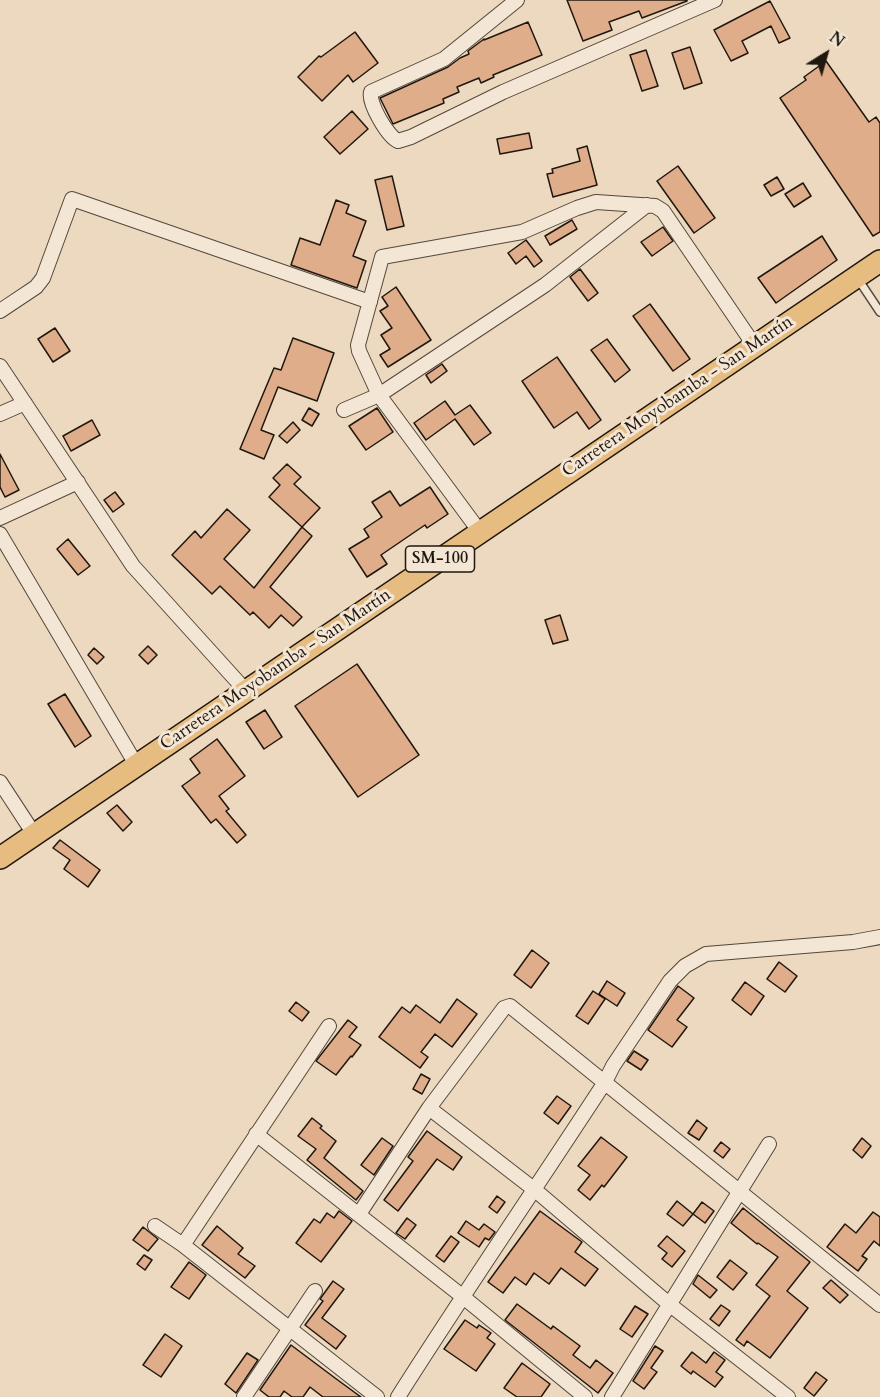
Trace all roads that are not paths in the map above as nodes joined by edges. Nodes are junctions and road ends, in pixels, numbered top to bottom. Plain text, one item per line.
1 (517, 0) edge
2 (715, 0) edge
3 (647, 205) junction
4 (880, 261) edge
5 (856, 277) junction
6 (370, 302) junction
7 (0, 311) edge
8 (880, 312) edge
9 (754, 345) junction
10 (0, 366) edge
11 (379, 395) junction
12 (25, 403) junction
13 (344, 410) dead end
14 (0, 414) edge
15 (78, 482) junction
16 (0, 518) edge
17 (480, 532) junction
18 (0, 534) edge
19 (246, 691) junction
20 (137, 766) junction
21 (0, 782) edge
22 (34, 834) junction
23 (0, 858) edge
24 (880, 937) edge
25 (329, 1026) dead end
26 (604, 1082) junction
27 (429, 1108) junction
28 (256, 1134) junction
29 (769, 1144) dead end
30 (535, 1190) junction
31 (741, 1191) junction
32 (358, 1214) junction
33 (155, 1226) dead end
34 (183, 1245) junction
35 (315, 1291) dead end
36 (462, 1296) junction
37 (669, 1304) junction
38 (880, 1305) edge
39 (290, 1330) junction
40 (244, 1397) edge
41 (377, 1397) edge
42 (398, 1397) edge
43 (585, 1397) edge
44 (612, 1397) edge
45 (788, 1397) edge

1 - 2 street
3 - 6 street
3 - 9 street
3 - 11 street
4 - 5 main road, Carretera Moyobamba - San Martín / SM-100
5 - 8 lane
5 - 9 main road, Carretera Moyobamba - San Martín / SM-100
6 - 7 street
6 - 11 street
9 - 17 main road, Carretera Moyobamba - San Martín / SM-100
10 - 12 street
11 - 13 street
11 - 17 street
12 - 14 street
12 - 15 street
15 - 16 street
15 - 19 street
17 - 19 main road, Carretera Moyobamba - San Martín / SM-100
18 - 20 street
19 - 20 main road, Carretera Moyobamba - San Martín / SM-100
20 - 22 main road, Carretera Moyobamba - San Martín / SM-100
21 - 22 street
22 - 23 main road, Carretera Moyobamba - San Martín / SM-100
24 - 26 street
25 - 28 street
26 - 27 street
26 - 30 street
26 - 31 street
27 - 30 street
27 - 32 street
28 - 32 street
28 - 34 street
29 - 31 street
30 - 36 street
30 - 37 street
31 - 37 street
31 - 38 street
32 - 36 street
33 - 34 street
34 - 39 street
35 - 39 street
36 - 42 street
36 - 43 street
37 - 44 street
37 - 45 street
39 - 40 street
39 - 41 street

